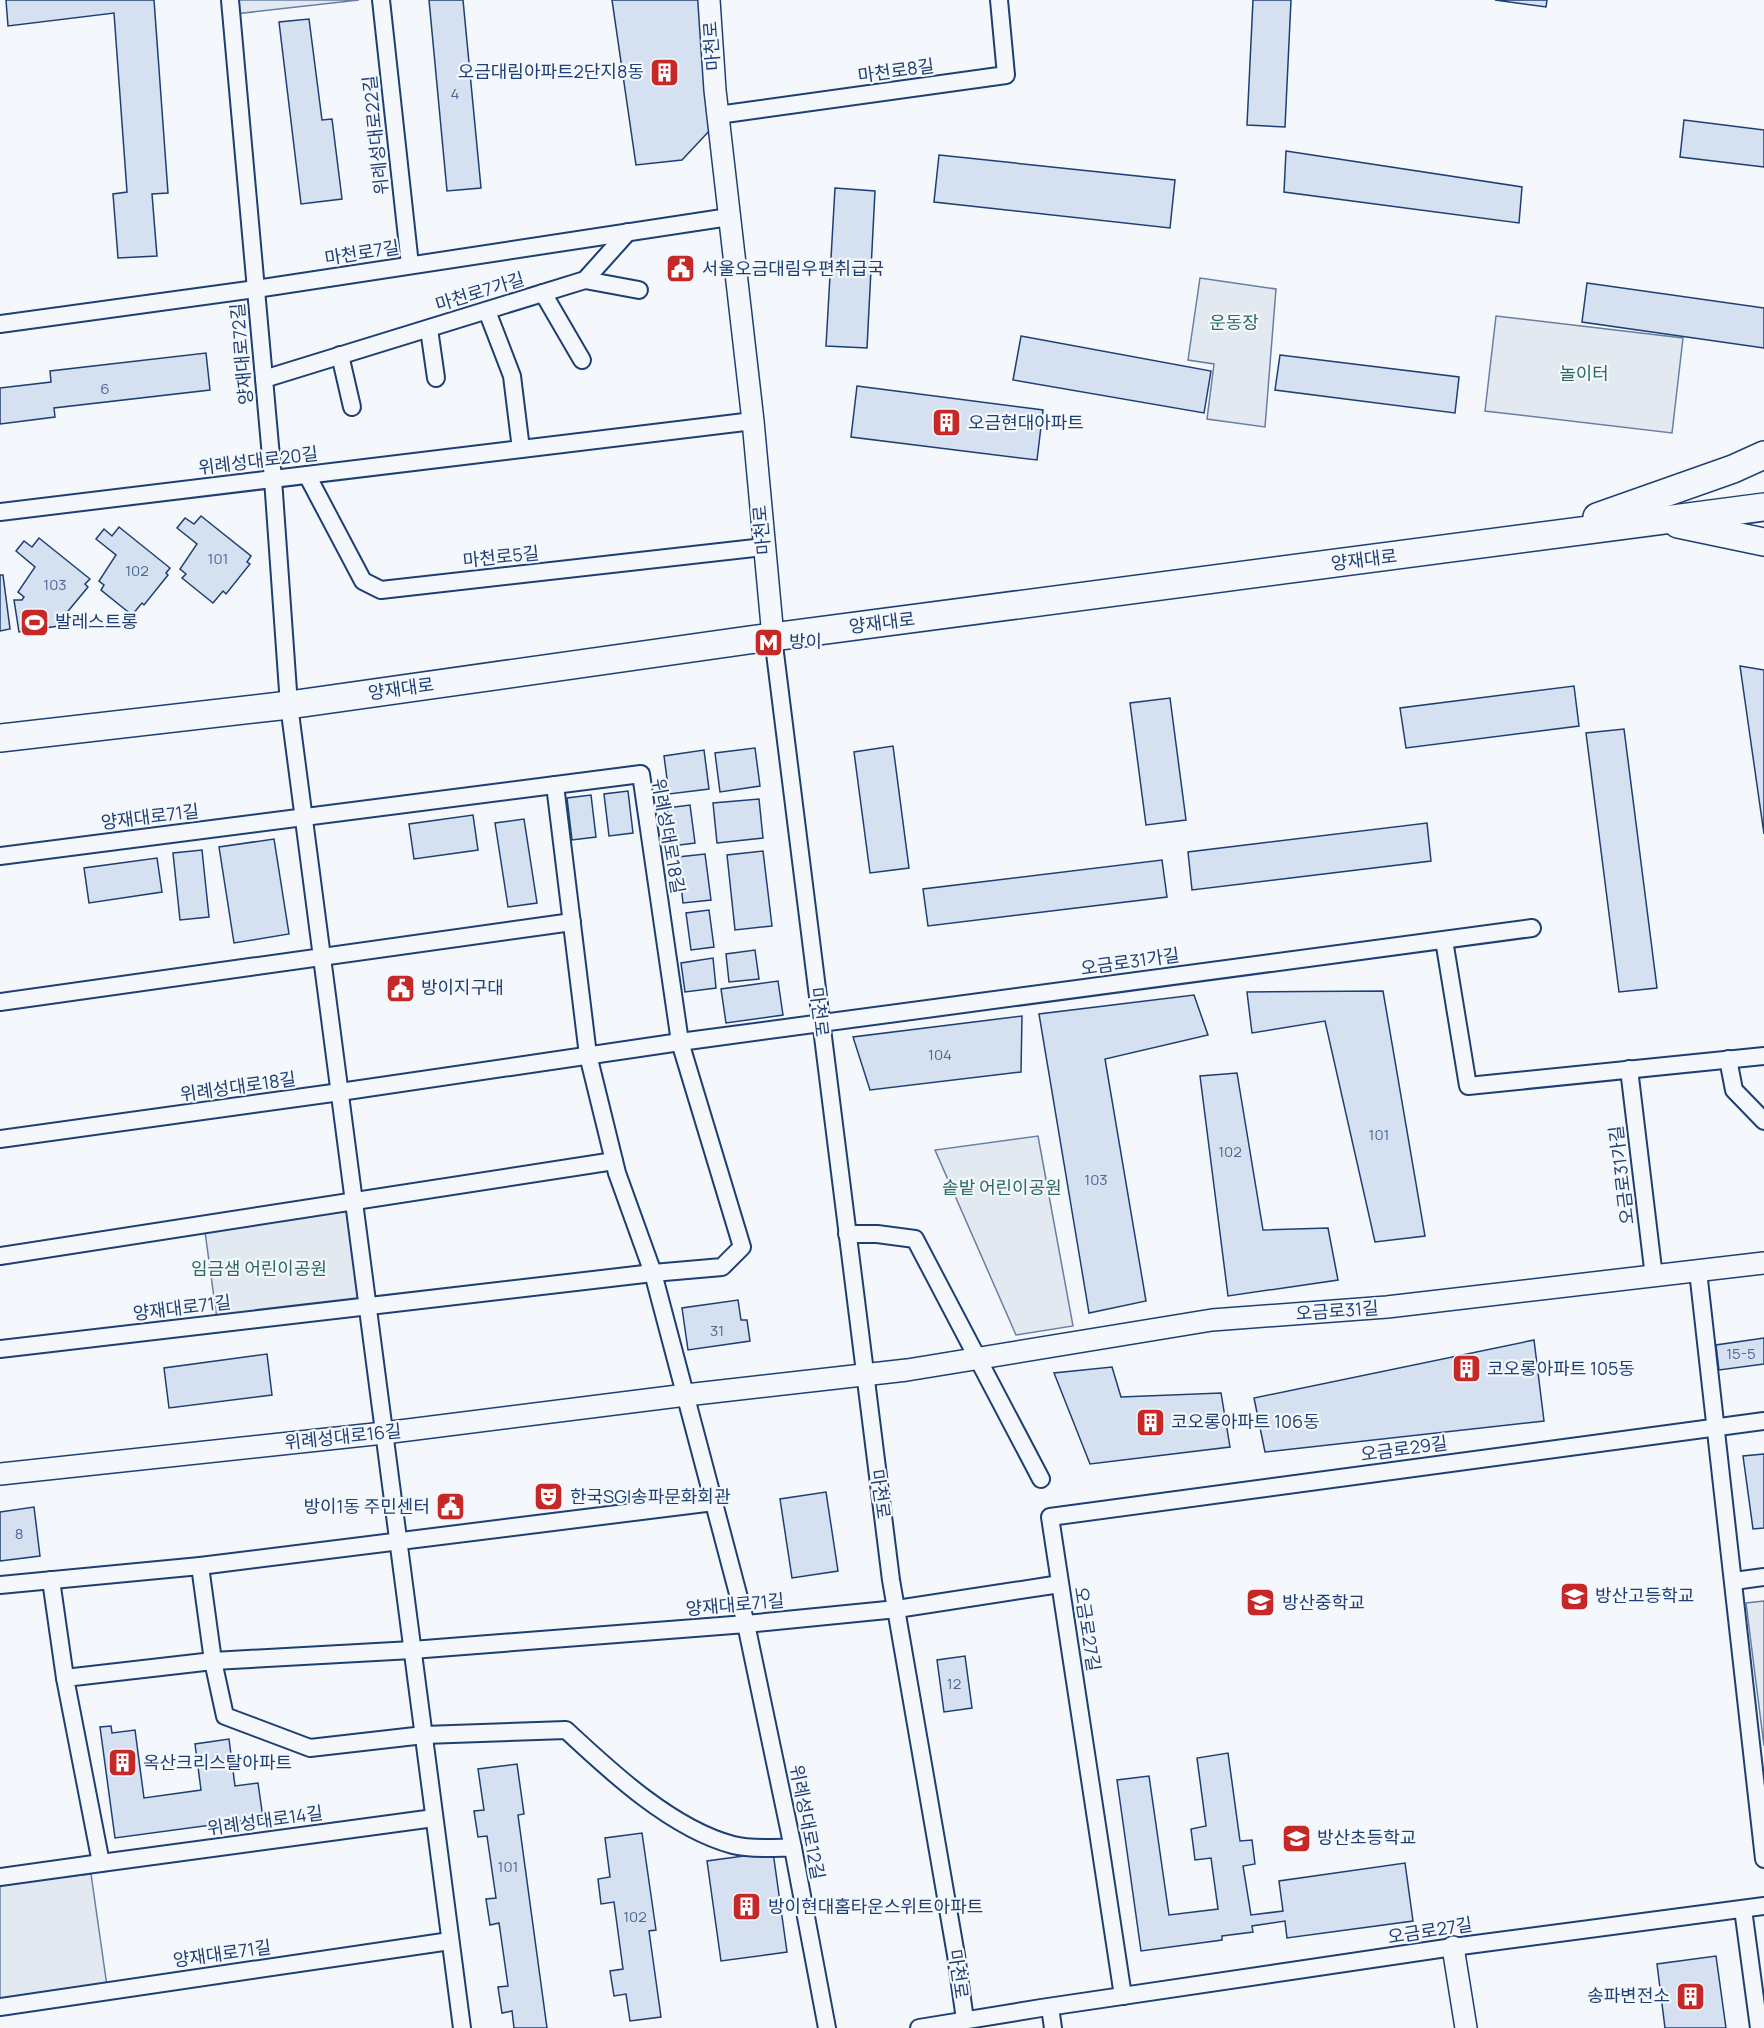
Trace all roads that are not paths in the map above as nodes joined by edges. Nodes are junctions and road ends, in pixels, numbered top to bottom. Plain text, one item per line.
1 (230, 0) edge
2 (381, 0) edge
3 (708, 0) edge
4 (999, 0) edge
5 (718, 115) junction
6 (729, 217) junction
7 (627, 232) junction
8 (410, 265) junction
9 (585, 280) junction
10 (256, 290) junction
11 (639, 290) dead end
12 (543, 293) junction
13 (487, 311) junction
14 (0, 324) edge
15 (429, 329) junction
16 (340, 356) junction
17 (582, 360) dead end
18 (436, 378) dead end
19 (264, 379) junction
20 (352, 408) dead end
21 (753, 421) junction
22 (521, 449) junction
23 (1764, 455) edge
24 (307, 475) junction
25 (273, 479) junction
26 (1764, 507) edge
27 (0, 512) edge
28 (1660, 520) junction
29 (1540, 537) junction
30 (1764, 543) edge
31 (764, 547) junction
32 (773, 637) junction
33 (289, 705) junction
34 (0, 738) edge
35 (555, 785) junction
36 (304, 818) junction
37 (0, 856) edge
38 (572, 922) junction
39 (1532, 928) dead end
40 (1444, 940) junction
41 (322, 957) junction
42 (0, 1002) edge
43 (821, 1023) junction
44 (680, 1042) junction
45 (588, 1055) junction
46 (1764, 1056) edge
47 (1728, 1059) junction
48 (1629, 1069) junction
49 (340, 1092) junction
50 (1764, 1121) edge
51 (0, 1139) edge
52 (614, 1161) junction
53 (354, 1201) junction
54 (847, 1234) junction
55 (0, 1256) edge
56 (1764, 1263) edge
57 (1698, 1271) junction
58 (653, 1272) junction
59 (1654, 1277) junction
60 (368, 1306) junction
61 (0, 1349) edge
62 (978, 1360) junction
63 (864, 1375) junction
64 (686, 1395) junction
65 (1764, 1421) edge
66 (1716, 1426) junction
67 (384, 1433) junction
68 (0, 1474) edge
69 (1041, 1479) dead end
70 (714, 1502) junction
71 (1050, 1517) joint
72 (398, 1541) junction
73 (200, 1566) junction
74 (1764, 1577) edge
75 (51, 1580) junction
76 (1734, 1581) junction
77 (1060, 1584) junction
78 (0, 1585) edge
79 (897, 1610) junction
80 (746, 1624) junction
81 (412, 1650) junction
82 (213, 1661) junction
83 (65, 1678) junction
84 (424, 1735) junction
85 (434, 1818) junction
86 (793, 1848) junction
87 (1764, 1859) edge
88 (100, 1863) junction
89 (0, 1877) edge
90 (1764, 1906) edge
91 (1743, 1909) junction
92 (450, 1941) junction
93 (1454, 1947) junction
94 (1123, 1996) junction
95 (0, 2007) edge
96 (1050, 2007) junction
97 (965, 2020) junction
98 (929, 2027) edge
99 (462, 2028) edge
100 (827, 2028) edge
101 (1053, 2028) edge
102 (1466, 2028) edge
103 (1759, 2028) edge

1 - 10 street, 양재대로72길
2 - 8 street, 위례성대로22길
3 - 5 street, 마천로
4 - 5 street, 마천로8길
5 - 6 street, 마천로
6 - 7 street, 마천로7길
6 - 21 street, 마천로
7 - 8 street, 마천로7길
7 - 9 street
8 - 10 street, 마천로7길
9 - 11 street, 마천로7가길
9 - 12 street, 마천로7가길
10 - 14 street, 마천로7길
10 - 19 street, 양재대로72길
12 - 13 street, 마천로7가길
12 - 17 street, 마천로7가길
13 - 15 street, 마천로7가길
13 - 22 street
15 - 16 street, 마천로7가길
15 - 18 street, 마천로7가길
16 - 19 street, 마천로7가길
16 - 20 street
19 - 25 street, 양재대로72길
21 - 22 street, 위례성대로20길
21 - 31 street, 마천로
22 - 24 street, 위례성대로20길
23 - 29 main road
24 - 25 street, 위례성대로20길
24 - 31 street, 마천로5길
25 - 27 street, 위례성대로20길
25 - 33 street, 양재대로72길
26 - 28 main road, 양재대로
28 - 29 main road, 양재대로
28 - 30 main road
29 - 32 main road, 양재대로
31 - 32 street, 마천로
32 - 33 main road, 양재대로
32 - 43 street, 마천로
33 - 34 main road, 양재대로
33 - 36 street
35 - 36 street, 양재대로71길
35 - 38 street
35 - 44 street, 위례성대로18길
36 - 37 street, 양재대로71길
36 - 41 street
38 - 41 street
38 - 45 street
39 - 40 street, 오금로31가길
40 - 43 street, 오금로31가길
40 - 48 street
41 - 42 street
41 - 49 street
43 - 44 street, 위례성대로18길
43 - 54 street, 마천로
44 - 45 street, 위례성대로18길
44 - 58 street, 위례성대로18길
45 - 49 street, 위례성대로18길
45 - 52 street
46 - 47 street
47 - 48 street
47 - 50 street
48 - 59 street, 오금로31가길
49 - 51 street, 위례성대로18길
49 - 53 street
52 - 53 street
52 - 58 street
53 - 55 street
53 - 60 street
54 - 62 street
54 - 63 street, 마천로
56 - 57 street, 오금로31길
57 - 59 street, 오금로31길
57 - 66 street
58 - 60 street, 양재대로71길
58 - 64 street
59 - 62 street, 오금로31길
60 - 61 street, 양재대로71길
60 - 67 street
62 - 63 street, 오금로31길
62 - 69 street
63 - 64 street, 위례성대로16길
63 - 79 street, 마천로
64 - 67 street, 위례성대로16길
64 - 70 street
65 - 66 street, 오금로29길
66 - 71 street, 오금로29길
66 - 76 street
67 - 68 street, 위례성대로16길
67 - 72 street
70 - 72 street
70 - 80 street
71 - 77 street, 오금로27길
72 - 73 street
72 - 81 street
73 - 75 street
73 - 82 street
74 - 76 street
75 - 78 street
75 - 83 street
76 - 87 street
77 - 79 street, 양재대로71길
77 - 94 street, 오금로27길
79 - 80 street, 양재대로71길
79 - 97 street, 마천로
80 - 81 street, 양재대로71길
80 - 86 street, 위례성대로12길
81 - 82 street, 양재대로71길
81 - 84 street
82 - 83 street
82 - 84 street
83 - 88 street
84 - 85 street
84 - 86 street
85 - 88 street, 위례성대로14길
85 - 92 street
86 - 100 street, 위례성대로12길
88 - 89 street, 위례성대로14길
90 - 91 street, 오금로27길
91 - 93 street, 오금로27길
91 - 103 street
92 - 95 street, 양재대로71길
92 - 99 street
93 - 94 street, 오금로27길
93 - 102 street
94 - 96 street, 오금로27길
96 - 97 street, 오금로27길
96 - 101 street
97 - 98 street

